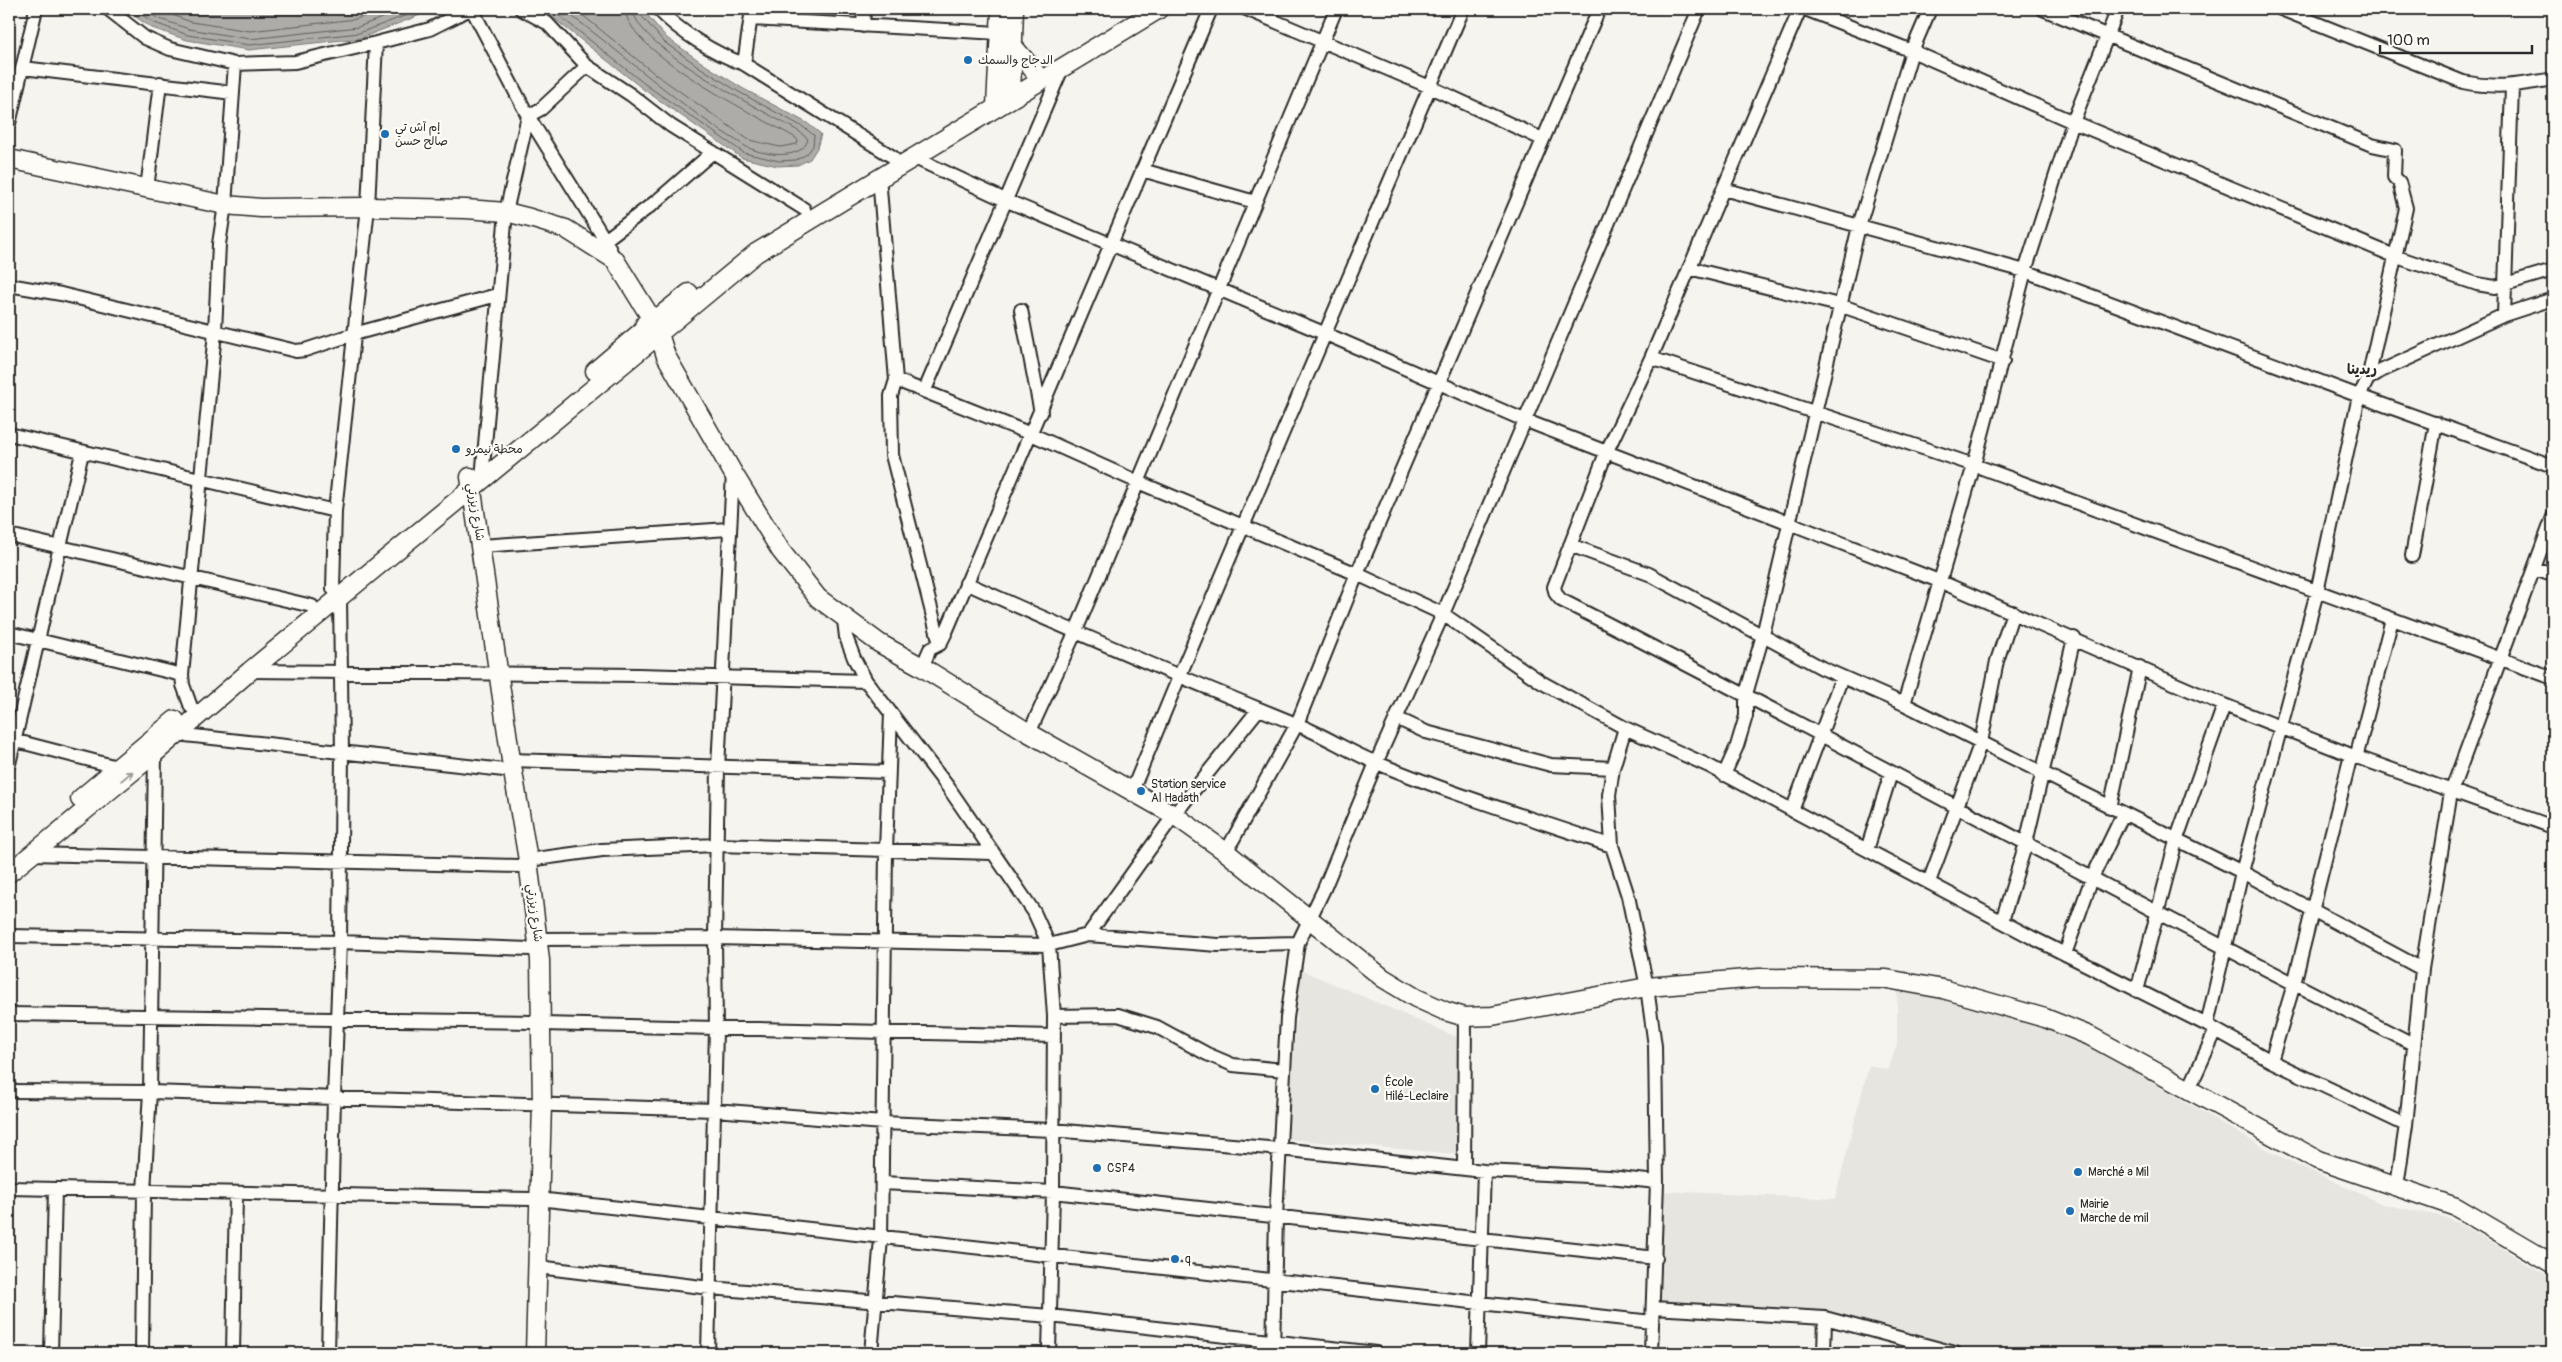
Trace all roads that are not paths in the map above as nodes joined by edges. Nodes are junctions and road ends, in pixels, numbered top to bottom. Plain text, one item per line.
1 (36, 9) edge
2 (108, 9) edge
3 (471, 9) edge
4 (521, 9) edge
5 (658, 9) edge
6 (864, 9) edge
7 (1001, 9) edge
8 (1014, 9) edge
9 (1142, 9) edge
10 (1159, 9) edge
11 (1211, 9) edge
12 (1246, 9) edge
13 (1336, 9) edge
14 (1464, 9) edge
15 (1599, 9) edge
16 (1699, 9) edge
17 (1800, 9) edge
18 (1805, 9) edge
19 (1930, 9) edge
20 (2043, 9) edge
21 (2118, 9) edge
22 (2281, 9) edge
23 (752, 14) edge
24 (863, 26) junction
25 (1000, 33) junction
26 (2107, 35) junction
27 (1322, 41) junction
28 (376, 43) junction
29 (1013, 46) junction
30 (1912, 51) junction
31 (235, 64) junction
32 (744, 64) junction
33 (587, 66) junction
34 (1063, 66) junction
35 (23, 68) junction
36 (1035, 72) junction
37 (2553, 79) edge
38 (160, 83) junction
39 (1430, 87) junction
40 (2512, 87) junction
41 (233, 93) junction
42 (1003, 96) junction
43 (528, 116) junction
44 (2073, 122) junction
45 (9, 124) edge
46 (1542, 139) junction
47 (712, 152) junction
48 (893, 157) junction
49 (914, 158) junction
50 (9, 159) edge
51 (1142, 170) junction
52 (879, 178) junction
53 (147, 189) junction
54 (1723, 189) junction
55 (1004, 200) junction
56 (1255, 202) junction
57 (225, 205) junction
58 (368, 207) junction
59 (804, 208) junction
60 (506, 212) junction
61 (1859, 226) junction
62 (605, 240) junction
63 (1111, 245) junction
64 (2397, 257) junction
65 (615, 260) junction
66 (1689, 268) junction
67 (2553, 270) edge
68 (2025, 271) junction
69 (9, 285) edge
70 (2506, 285) junction
71 (1220, 289) junction
72 (497, 295) junction
73 (2553, 299) edge
74 (1839, 305) junction
75 (1021, 310) dead end
76 (2504, 315) junction
77 (652, 331) junction
78 (215, 332) junction
79 (354, 334) junction
80 (1326, 334) junction
81 (1651, 358) junction
82 (2003, 361) junction
83 (2368, 379) junction
84 (896, 380) junction
85 (1441, 383) junction
86 (925, 390) junction
87 (2359, 396) junction
88 (1041, 413) junction
89 (1814, 413) junction
90 (1524, 420) junction
91 (2436, 423) junction
92 (9, 434) edge
93 (1031, 434) junction
94 (82, 453) junction
95 (1606, 453) junction
96 (1974, 464) junction
97 (2553, 466) edge
98 (733, 472) junction
99 (202, 481) junction
100 (472, 482) junction
101 (1138, 482) junction
102 (335, 511) junction
103 (2553, 517) edge
104 (1790, 525) junction
105 (1242, 526) junction
106 (728, 529) junction
107 (9, 535) edge
108 (1570, 545) junction
109 (481, 546) junction
110 (60, 547) junction
111 (2412, 556) dead end
112 (2534, 569) junction
113 (1357, 574) junction
114 (2553, 575) edge
115 (193, 579) junction
116 (1939, 581) junction
117 (966, 583) junction
118 (2317, 592) junction
119 (337, 593) junction
120 (312, 606) junction
121 (2014, 612) junction
122 (1443, 614) junction
123 (2392, 619) junction
124 (844, 620) junction
125 (9, 633) edge
126 (1075, 633) junction
127 (1763, 635) junction
128 (2074, 638) junction
129 (37, 640) junction
130 (940, 644) junction
131 (2500, 657) junction
132 (922, 667) junction
133 (2140, 667) junction
134 (250, 671) junction
135 (342, 672) junction
136 (182, 675) junction
137 (495, 675) junction
138 (722, 677) junction
139 (1178, 677) junction
140 (1842, 677) junction
141 (2553, 678) edge
142 (866, 681) junction
143 (1746, 694) junction
144 (1904, 704) junction
145 (2224, 705) junction
146 (191, 707) junction
147 (1258, 710) junction
148 (891, 713) junction
149 (1396, 718) junction
150 (1297, 724) junction
151 (1625, 728) junction
152 (2281, 728) junction
153 (1029, 733) junction
154 (176, 734) junction
155 (1822, 735) junction
156 (11, 739) edge
157 (1981, 742) junction
158 (155, 753) junction
159 (342, 753) junction
160 (2353, 757) junction
161 (1376, 763) junction
162 (9, 764) edge
163 (508, 765) junction
164 (118, 767) junction
165 (718, 768) junction
166 (1613, 768) junction
167 (888, 772) junction
168 (1891, 773) junction
169 (2043, 773) junction
170 (1724, 775) junction
171 (1132, 791) junction
172 (2451, 792) junction
173 (1957, 806) junction
174 (2110, 808) junction
175 (1792, 811) junction
176 (2123, 814) junction
177 (1174, 815) junction
178 (2553, 826) edge
179 (2176, 840) junction
180 (2026, 843) junction
181 (716, 845) junction
182 (1612, 846) junction
183 (1867, 850) junction
184 (886, 851) junction
185 (1226, 852) junction
186 (992, 853) junction
187 (32, 854) junction
188 (153, 856) junction
189 (9, 859) edge
190 (341, 863) junction
191 (523, 863) junction
192 (2242, 872) junction
193 (9, 873) edge
194 (2092, 878) junction
195 (1928, 882) junction
196 (2313, 908) junction
197 (2158, 912) junction
198 (1310, 918) junction
199 (2002, 921) junction
200 (1088, 934) junction
201 (9, 936) edge
202 (714, 938) junction
203 (152, 939) junction
204 (340, 942) junction
205 (884, 942) junction
206 (1298, 943) junction
207 (534, 944) junction
208 (1050, 945) junction
209 (2224, 948) junction
210 (2065, 954) junction
211 (2422, 970) junction
212 (2294, 984) junction
213 (1647, 987) junction
214 (2137, 991) junction
215 (9, 1014) edge
216 (1054, 1016) junction
217 (1465, 1016) junction
218 (151, 1017) junction
219 (337, 1020) junction
220 (537, 1023) junction
221 (2211, 1027) junction
222 (716, 1030) junction
223 (885, 1033) junction
224 (1054, 1036) junction
225 (2414, 1044) junction
226 (2271, 1061) junction
227 (1284, 1070) junction
228 (2189, 1090) junction
229 (9, 1091) edge
230 (150, 1092) junction
231 (334, 1097) junction
232 (536, 1104) junction
233 (714, 1110) junction
234 (883, 1123) junction
235 (2406, 1125) junction
236 (1052, 1130) junction
237 (1280, 1149) junction
238 (1464, 1168) junction
239 (1484, 1171) junction
240 (1657, 1182) junction
241 (883, 1183) junction
242 (2397, 1186) junction
243 (9, 1188) edge
244 (55, 1190) junction
245 (144, 1191) junction
246 (1053, 1192) junction
247 (236, 1194) junction
248 (332, 1195) junction
249 (535, 1199) junction
250 (1276, 1216) junction
251 (712, 1218) junction
252 (881, 1239) junction
253 (1481, 1239) junction
254 (1051, 1256) junction
255 (1656, 1258) junction
256 (2553, 1264) edge
257 (538, 1267) junction
258 (1274, 1280) junction
259 (710, 1288) junction
260 (877, 1300) junction
261 (1480, 1303) junction
262 (1653, 1308) junction
263 (1050, 1316) junction
264 (1825, 1318) junction
265 (1652, 1322) junction
266 (1274, 1347) edge
267 (51, 1353) edge
268 (142, 1353) edge
269 (233, 1353) edge
270 (328, 1353) edge
271 (528, 1353) edge
272 (535, 1353) edge
273 (708, 1353) edge
274 (872, 1353) edge
275 (1049, 1353) edge
276 (1376, 1353) edge
277 (1478, 1353) edge
278 (1651, 1353) edge
279 (1824, 1353) edge
280 (1955, 1353) edge

1 - 35 street
2 - 31 street
3 - 28 street
3 - 43 street
4 - 33 street
5 - 32 street
6 - 24 street
7 - 25 street
8 - 29 street
9 - 36 street
10 - 34 street
11 - 51 street
12 - 27 street
13 - 27 street
14 - 39 street
15 - 46 street
16 - 90 street
17 - 54 street
18 - 30 street
19 - 30 street
20 - 26 street
21 - 26 street
22 - 40 street
23 - 24 street
23 - 32 street
24 - 25 street
25 - 42 street
26 - 44 street
26 - 64 street
27 - 39 street
27 - 56 street
28 - 31 street
28 - 58 street
29 - 36 street
29 - 42 street
30 - 44 street
30 - 61 street
31 - 41 street
32 - 48 street
33 - 43 street
33 - 47 street
34 - 42 street
34 - 55 street
35 - 38 street
35 - 45 street
36 - 42 street
37 - 40 street
38 - 41 street
38 - 53 street
39 - 46 street
39 - 80 street
40 - 70 street
41 - 57 street
42 - 48 street
42 - 49 street
43 - 60 street
43 - 62 street
44 - 64 street
44 - 68 street
46 - 85 street
47 - 59 street
47 - 62 street
48 - 59 street
49 - 52 street
49 - 55 street
50 - 53 street
51 - 56 street
51 - 63 street
52 - 77 street
52 - 84 street
53 - 57 street
54 - 61 street
54 - 66 street
55 - 63 street
55 - 86 street
56 - 71 street
57 - 58 street
57 - 78 street
58 - 60 street
58 - 79 street
59 - 77 street
60 - 65 street
60 - 72 street
61 - 68 street
61 - 74 street
62 - 65 street
63 - 71 street
63 - 88 street
64 - 70 street
64 - 83 street
65 - 77 street
66 - 74 street
66 - 81 street
67 - 70 street
68 - 82 street
68 - 87 street
69 - 78 street
70 - 76 street
71 - 80 street
71 - 101 street
72 - 79 street
72 - 100 street
73 - 76 street
74 - 82 street
74 - 89 street
75 - 88 street
76 - 83 street
77 - 98 street
77 - 100 street
78 - 79 street
78 - 99 street
79 - 102 street
80 - 85 street
80 - 105 street
81 - 89 street
81 - 95 street
82 - 96 street
83 - 87 street
84 - 86 street
84 - 130 street
85 - 90 street
85 - 113 street
86 - 93 street
87 - 91 street
87 - 118 street
88 - 93 street
89 - 96 street
89 - 104 street
90 - 95 street
90 - 122 street
91 - 97 street
91 - 111 street
92 - 94 street
93 - 101 street
93 - 117 street
94 - 99 street
94 - 110 street
95 - 104 street
95 - 108 street
96 - 116 street
96 - 118 street
98 - 106 street
98 - 124 street
99 - 102 street
99 - 115 street
100 - 109 street, شارع زيزرتي
100 - 119 street
100 - 137 street, شارع زيزرتي
101 - 105 street
101 - 126 street
102 - 119 street
103 - 112 street
104 - 116 street
104 - 127 street
105 - 113 street
105 - 139 street
106 - 109 street
106 - 138 street
107 - 110 street
108 - 127 street
108 - 143 street
109 - 137 street, شارع زيزرتي
110 - 115 street
110 - 129 street
112 - 114 street
112 - 131 street
113 - 122 street
113 - 150 street
115 - 120 street
115 - 136 street
116 - 121 street
116 - 144 street
117 - 126 street
117 - 130 street
118 - 123 street
118 - 152 street
119 - 120 street
119 - 134 street
119 - 135 street
120 - 146 street
121 - 128 street
121 - 157 street
122 - 149 street
122 - 151 street
123 - 131 street
123 - 160 street
124 - 132 street
124 - 142 street
125 - 129 street
126 - 139 street
126 - 153 street
127 - 140 street
127 - 143 street
128 - 133 street
128 - 169 street
129 - 136 street
129 - 156 street
130 - 132 street
131 - 141 street
131 - 172 street
132 - 153 street
133 - 145 street
133 - 174 street
134 - 135 street
134 - 154 street
135 - 137 street
135 - 159 street
136 - 146 street
137 - 138 street
137 - 163 street, شارع زيزرتي
138 - 142 street
138 - 165 street
139 - 147 street
139 - 171 street
140 - 144 street
140 - 155 street
142 - 148 street
143 - 155 street
143 - 170 street
144 - 157 street
145 - 152 street
145 - 179 street
146 - 164 street
147 - 150 street
147 - 177 street
148 - 167 street
148 - 186 street
149 - 161 street
149 - 166 street
150 - 161 street
150 - 185 street
151 - 166 street
151 - 170 street
152 - 160 street
152 - 192 street
153 - 171 street
154 - 158 street
154 - 159 street
155 - 168 street
155 - 175 street
156 - 162 street
156 - 164 street
157 - 169 street
157 - 173 street
187 -> 158 street
158 - 188 street
159 - 163 street
159 - 190 street
160 - 172 street
160 - 196 street
161 - 182 street
161 - 198 street
163 - 165 street
163 - 191 street, شارع زيزرتي
164 - 189 street
165 - 167 street
165 - 181 street
166 - 182 street
167 - 184 street
168 - 173 street
168 - 183 street
169 - 174 street
169 - 180 street
170 - 175 street
171 - 177 street
172 - 178 street
172 - 211 street
173 - 180 street
173 - 195 street
174 - 176 street
175 - 183 street
176 - 179 street
176 - 194 street
177 - 185 street
177 - 200 street
179 - 192 street
179 - 197 street
180 - 194 street
180 - 199 street
181 - 184 street
181 - 191 street
181 - 202 street
182 - 213 street
183 - 195 street
184 - 186 street
184 - 205 street
185 - 198 street
186 - 208 street
187 - 188 street
187 - 193 street
188 - 190 street
188 - 203 street
190 - 191 street
190 - 204 street
191 - 207 street, شارع زيزرتي
192 - 196 street
192 - 209 street
194 - 197 street
194 - 210 street
195 - 199 street
196 - 211 street
196 - 212 street
197 - 209 street
197 - 214 street
198 - 206 street
198 - 217 street
199 - 210 street
200 - 206 street
200 - 208 street
201 - 203 street
202 - 205 street
202 - 207 street
202 - 222 street
203 - 204 street
203 - 218 street
204 - 207 street
204 - 219 street
205 - 208 street
205 - 223 street
206 - 227 street
207 - 220 street, شارع زيزرتي
208 - 216 street
209 - 212 street
209 - 221 street
210 - 214 street
211 - 225 street
212 - 225 street
212 - 226 street
213 - 217 street
213 - 228 street
213 - 240 street
214 - 221 street
215 - 218 street
216 - 224 street
216 - 227 street
217 - 238 street
218 - 219 street
218 - 230 street
219 - 220 street
219 - 231 street
220 - 222 street
220 - 232 street, شارع زيزرتي
221 - 226 street
221 - 228 street
222 - 223 street
222 - 233 street
223 - 224 street
223 - 234 street
224 - 236 street
225 - 235 street
226 - 235 street
227 - 237 street
228 - 242 street
229 - 230 street
230 - 231 street
230 - 245 street
231 - 232 street
231 - 248 street
232 - 233 street
232 - 249 street, شارع زيزرتي
233 - 234 street
233 - 251 street
234 - 236 street
234 - 241 street
235 - 242 street
236 - 237 street
236 - 246 street
237 - 238 street
237 - 250 street
238 - 239 street
239 - 240 street
239 - 253 street
240 - 255 street
241 - 246 street
241 - 252 street
242 - 256 street
243 - 244 street
244 - 245 street
244 - 267 street
245 - 247 street
245 - 268 street
246 - 250 street
246 - 254 street
247 - 248 street
247 - 269 street
248 - 249 street
248 - 270 street
249 - 251 street
249 - 257 street, شارع زيزرتي
249 - 271 street, شارع زيزرتي
250 - 253 street
250 - 258 street
251 - 252 street
251 - 259 street
252 - 254 street
252 - 260 street
253 - 255 street
253 - 261 street
254 - 258 street
254 - 263 street
255 - 262 street
257 - 259 street
257 - 272 street, شارع زيزرتي
258 - 261 street
258 - 266 street
259 - 260 street
259 - 273 street
260 - 263 street
260 - 274 street
261 - 265 street
261 - 277 street
262 - 264 street
262 - 265 street
263 - 266 street
263 - 275 street
264 - 279 street
264 - 280 street
265 - 278 street
266 - 276 street

